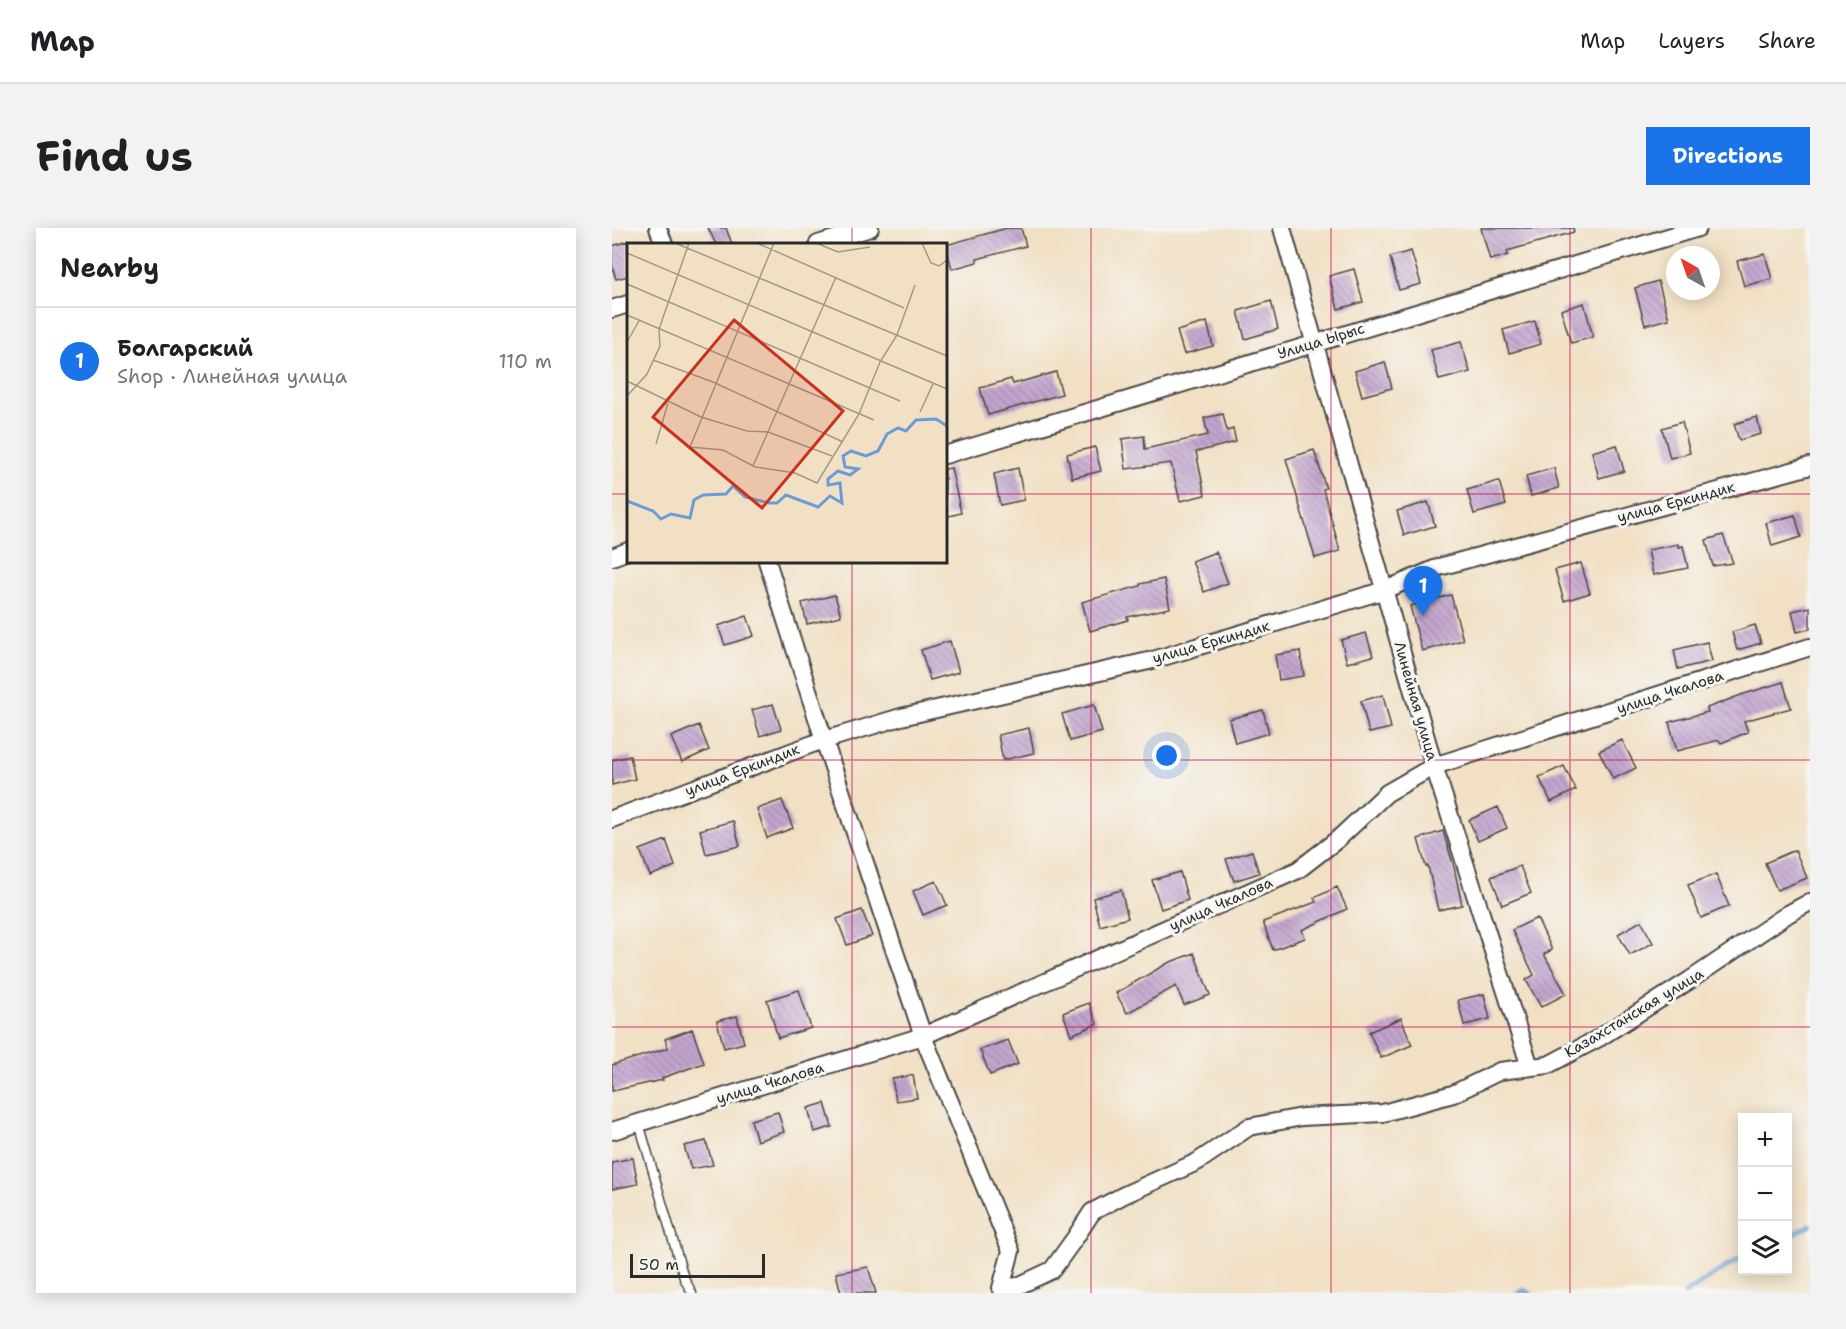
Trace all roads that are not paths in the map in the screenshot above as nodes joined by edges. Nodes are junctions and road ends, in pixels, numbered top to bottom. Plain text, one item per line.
1 (658, 228) edge
2 (870, 228) edge
3 (1282, 228) edge
4 (1698, 228) edge
5 (664, 243) edge
6 (821, 243) edge
7 (627, 304) edge
8 (612, 309) edge
9 (1315, 343) junction
10 (946, 455) edge
11 (1810, 466) edge
12 (627, 551) edge
13 (612, 557) edge
14 (767, 562) edge
15 (1385, 590) junction
16 (1810, 647) edge
17 (824, 740) junction
18 (1434, 766) junction
19 (612, 819) edge
20 (1810, 902) edge
21 (923, 1036) junction
22 (1530, 1067) junction
23 (639, 1123) junction
24 (612, 1131) edge
25 (692, 1293) edge

1 - 5 street
2 - 6 street
3 - 9 street, Линейная улица
4 - 9 street, Улица Ырыс
7 - 8 street
9 - 10 street, Улица Ырыс
9 - 15 street, Линейная улица
11 - 15 street, улица Еркиндик
12 - 13 street
14 - 17 street
15 - 17 street, улица Еркиндик
15 - 18 street, Линейная улица
16 - 18 street, улица Чкалова
17 - 19 street, улица Еркиндик
17 - 21 street
18 - 21 street, улица Чкалова
18 - 22 street, Линейная улица
20 - 22 street, Казахстанская улица
21 - 22 street, Казахстанская улица
21 - 23 street, улица Чкалова
23 - 24 street, улица Чкалова
23 - 25 lane

